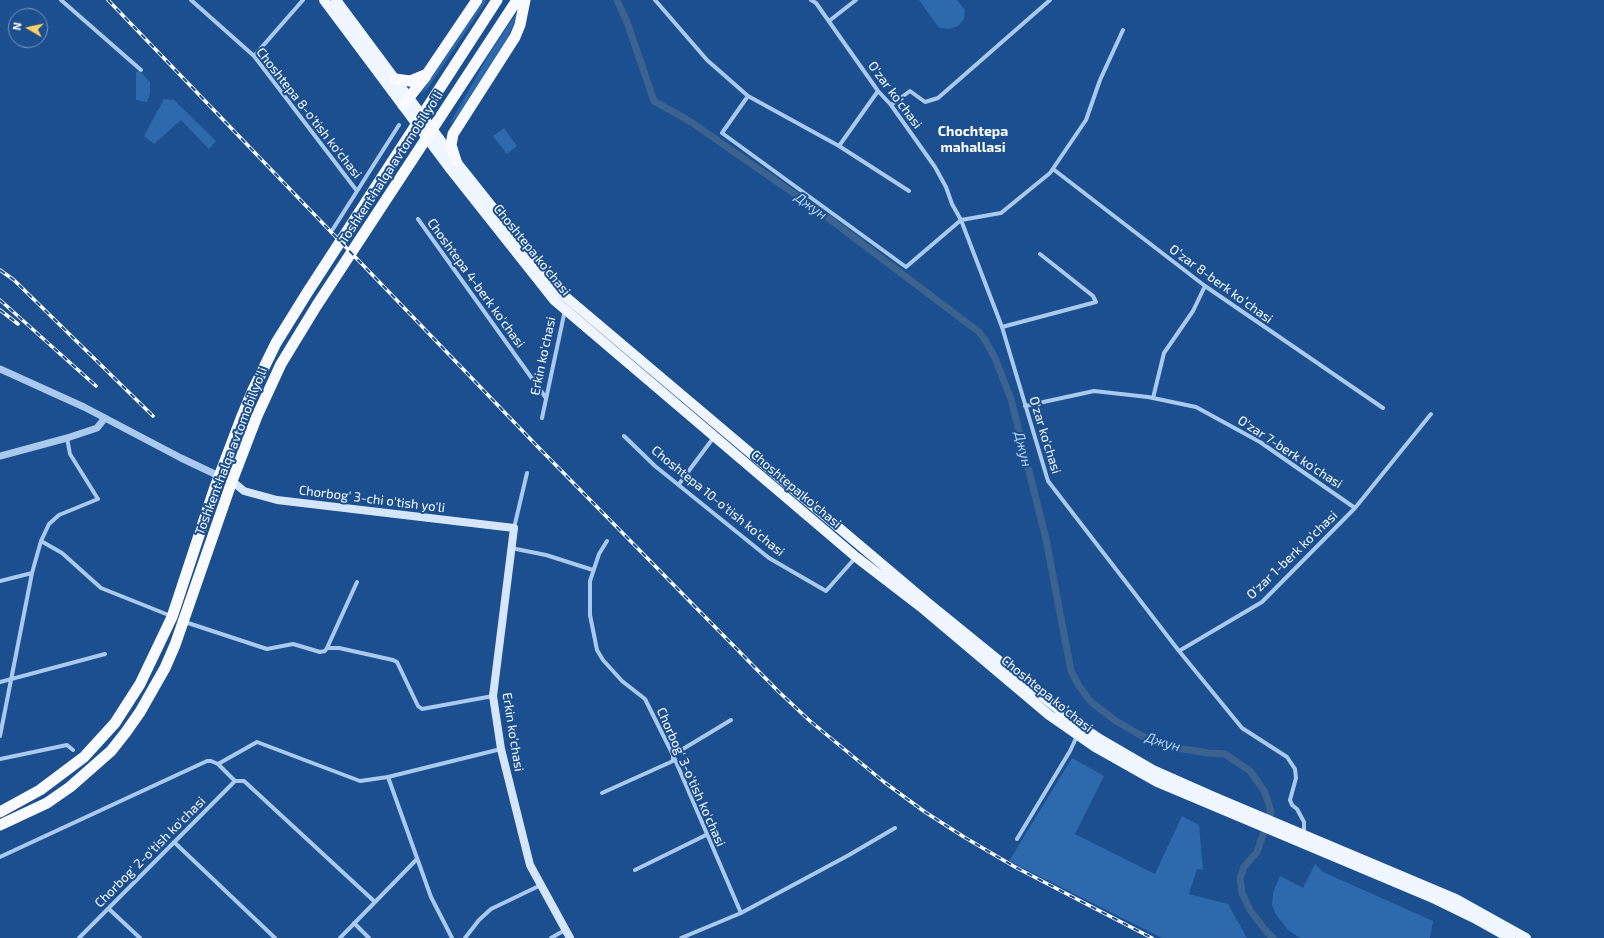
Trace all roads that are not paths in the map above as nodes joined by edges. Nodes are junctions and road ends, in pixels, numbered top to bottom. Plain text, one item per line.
1 (61, 0) edge
2 (191, 0) edge
3 (302, 0) edge
4 (324, 0) edge
5 (336, 0) edge
6 (477, 0) edge
7 (497, 0) edge
8 (517, 0) edge
9 (525, 0) edge
10 (655, 0) edge
11 (811, 0) edge
12 (856, 0) edge
13 (1050, 0) edge
14 (829, 22) junction
15 (1123, 30) dead end
16 (254, 56) junction
17 (141, 70) dead end
18 (427, 74) junction
19 (395, 79) junction
20 (878, 91) junction
21 (748, 96) junction
22 (408, 104) junction
23 (891, 105) junction
24 (399, 125) dead end
25 (438, 144) junction
26 (839, 146) junction
27 (456, 161) junction
28 (1053, 170) junction
29 (357, 191) junction
30 (909, 191) dead end
31 (418, 219) dead end
32 (961, 220) junction
33 (333, 229) dead end
34 (1040, 254) dead end
35 (1204, 286) junction
36 (568, 306) junction
37 (1002, 327) junction
38 (0, 370) edge
39 (546, 398) junction
40 (1153, 398) junction
41 (1025, 406) junction
42 (1383, 408) dead end
43 (1431, 414) dead end
44 (105, 418) junction
45 (542, 418) dead end
46 (624, 436) dead end
47 (714, 437) junction
48 (67, 438) junction
49 (0, 456) edge
50 (527, 473) dead end
51 (219, 476) junction
52 (232, 481) junction
53 (679, 484) junction
54 (1355, 508) junction
55 (818, 510) junction
56 (811, 518) junction
57 (514, 528) junction
58 (41, 541) junction
59 (607, 541) dead end
60 (511, 548) junction
61 (856, 557) junction
62 (593, 570) junction
63 (32, 573) junction
64 (0, 581) edge
65 (356, 582) dead end
66 (172, 616) junction
67 (183, 621) junction
68 (327, 648) junction
69 (1179, 651) junction
70 (105, 654) dead end
71 (12, 679) junction
72 (0, 682) edge
73 (493, 696) junction
74 (732, 720) dead end
75 (0, 736) edge
76 (1077, 736) junction
77 (501, 749) junction
78 (74, 750) dead end
79 (673, 756) junction
80 (0, 759) edge
81 (218, 764) junction
82 (388, 777) junction
83 (235, 781) junction
84 (602, 794) dead end
85 (0, 812) edge
86 (1241, 814) junction
87 (0, 825) edge
88 (895, 828) dead end
89 (1290, 834) junction
90 (706, 835) junction
91 (1304, 835) junction
92 (1017, 839) dead end
93 (174, 842) junction
94 (0, 857) edge
95 (417, 859) junction
96 (1363, 865) junction
97 (635, 870) dead end
98 (541, 885) junction
99 (375, 902) junction
100 (109, 909) junction
101 (741, 913) junction
102 (354, 923) junction
103 (566, 930) junction
104 (79, 938) edge
105 (140, 938) edge
106 (275, 938) edge
107 (340, 938) edge
108 (369, 938) edge
109 (452, 938) edge
110 (465, 938) edge
111 (551, 938) edge
112 (570, 938) edge
113 (681, 938) edge
114 (1510, 938) edge
115 (1526, 938) edge

1 - 17 street
2 - 16 street, Choshtepa 8-o'tish ko'chasi
3 - 16 street
4 - 22 main road, Choshtepa ko'chasi
5 - 19 main road, Choshtepa ko'chasi
6 - 18 highway
7 - 51 highway, Toshkent halqa avtomobil yo'li
8 - 52 highway, Toshkent halqa avtomobil yo'li
9 - 27 highway
10 - 21 street
11 - 14 street, O'zar ko'chasi
12 - 14 street
13 - 23 street
14 - 20 street, O'zar ko'chasi
15 - 28 street
16 - 29 street, Choshtepa 8-o'tish ko'chasi
18 - 19 highway
18 - 22 highway
19 - 22 main road, Choshtepa ko'chasi
20 - 23 street, O'zar ko'chasi
20 - 26 street
21 - 26 street
21 - 32 street
22 - 25 main road, Choshtepa ko'chasi
23 - 32 street, O'zar ko'chasi
24 - 29 street
25 - 27 main road, Choshtepa ko'chasi
25 - 36 main road, Choshtepa ko'chasi
26 - 30 street
27 - 36 main road, Choshtepa ko'chasi
28 - 32 street
28 - 35 street, Oʻzar 8-berk koʻchasi
29 - 33 street
31 - 39 street, Choshtepa 4-berk ko'chasi
32 - 37 street, O'zar ko'chasi
34 - 37 street
35 - 40 street
35 - 42 street, Oʻzar 8-berk koʻchasi
36 - 39 street, Erkin ko'chasi
36 - 47 main road, Choshtepa ko'chasi
36 - 55 main road, Choshtepa ko'chasi
37 - 41 street, O'zar ko'chasi
38 - 44 street
39 - 45 street, Erkin ko'chasi
40 - 41 street, O'zar 7-berk ko'chasi
40 - 54 street, O'zar 7-berk ko'chasi
41 - 69 street, O'zar ko'chasi
43 - 54 street, O'zar 1-berk ko'chasi
44 - 48 street
44 - 51 street
46 - 53 street, Choshtepa 10-o'tish ko'chasi
47 - 53 street
47 - 56 main road, Choshtepa ko'chasi
48 - 49 street
48 - 58 street
50 - 57 street, Erkin ko'chasi
51 - 52 highway
51 - 66 highway, Toshkent halqa avtomobil yo'li
52 - 57 main road, Chorbog' 3-chi o'tish yo'li
52 - 67 highway, Toshkent halqa avtomobil yo'li
53 - 61 street, Choshtepa 10-o'tish ko'chasi
54 - 69 street, O'zar 1-berk ko'chasi
55 - 56 main road
55 - 86 main road, Choshtepa ko'chasi
56 - 61 main road, Choshtepa ko'chasi
57 - 60 main road, Erkin ko'chasi
58 - 63 street
58 - 66 street
59 - 62 street, Chorbog' 3-o'tish ko'chasi
60 - 62 street
60 - 73 main road, Erkin ko'chasi
61 - 76 main road, Choshtepa ko'chasi
62 - 79 street, Chorbog' 3-o'tish ko'chasi
63 - 64 street
63 - 71 street
65 - 68 street
66 - 85 highway, Toshkent halqa avtomobil yo'li
67 - 68 street
67 - 87 highway, Toshkent halqa avtomobil yo'li
68 - 73 street
69 - 91 street, O'zar ko'chasi
70 - 71 street
71 - 72 street
71 - 75 street
73 - 77 main road, Erkin ko'chasi
74 - 79 street
76 - 86 main road, Choshtepa ko'chasi
76 - 92 street
77 - 82 street
77 - 98 main road, Erkin ko'chasi
78 - 80 street
79 - 84 street
79 - 90 street, Chorbog' 3-o'tish ko'chasi
81 - 82 street
81 - 83 street
81 - 94 street
82 - 95 street
83 - 93 street, Chorbog' 2-o'tish ko'chasi
83 - 99 street
86 - 89 main road, Choshtepa ko'chasi
88 - 101 street
89 - 91 main road, Choshtepa ko'chasi
89 - 96 main road, Choshtepa ko'chasi
90 - 97 street
90 - 101 street, Chorbog' 3-o'tish ko'chasi
91 - 96 main road, Choshtepa ko'chasi
93 - 100 street, Chorbog' 2-o'tish ko'chasi
93 - 106 street
95 - 99 street
95 - 109 street
96 - 114 main road
96 - 115 main road
98 - 103 main road, Erkin ko'chasi
98 - 110 street
99 - 102 street
100 - 104 street, Chorbog' 2-o'tish ko'chasi
100 - 105 street
101 - 113 street
102 - 107 street
102 - 108 street
103 - 111 street
103 - 112 main road, Erkin ko'chasi

